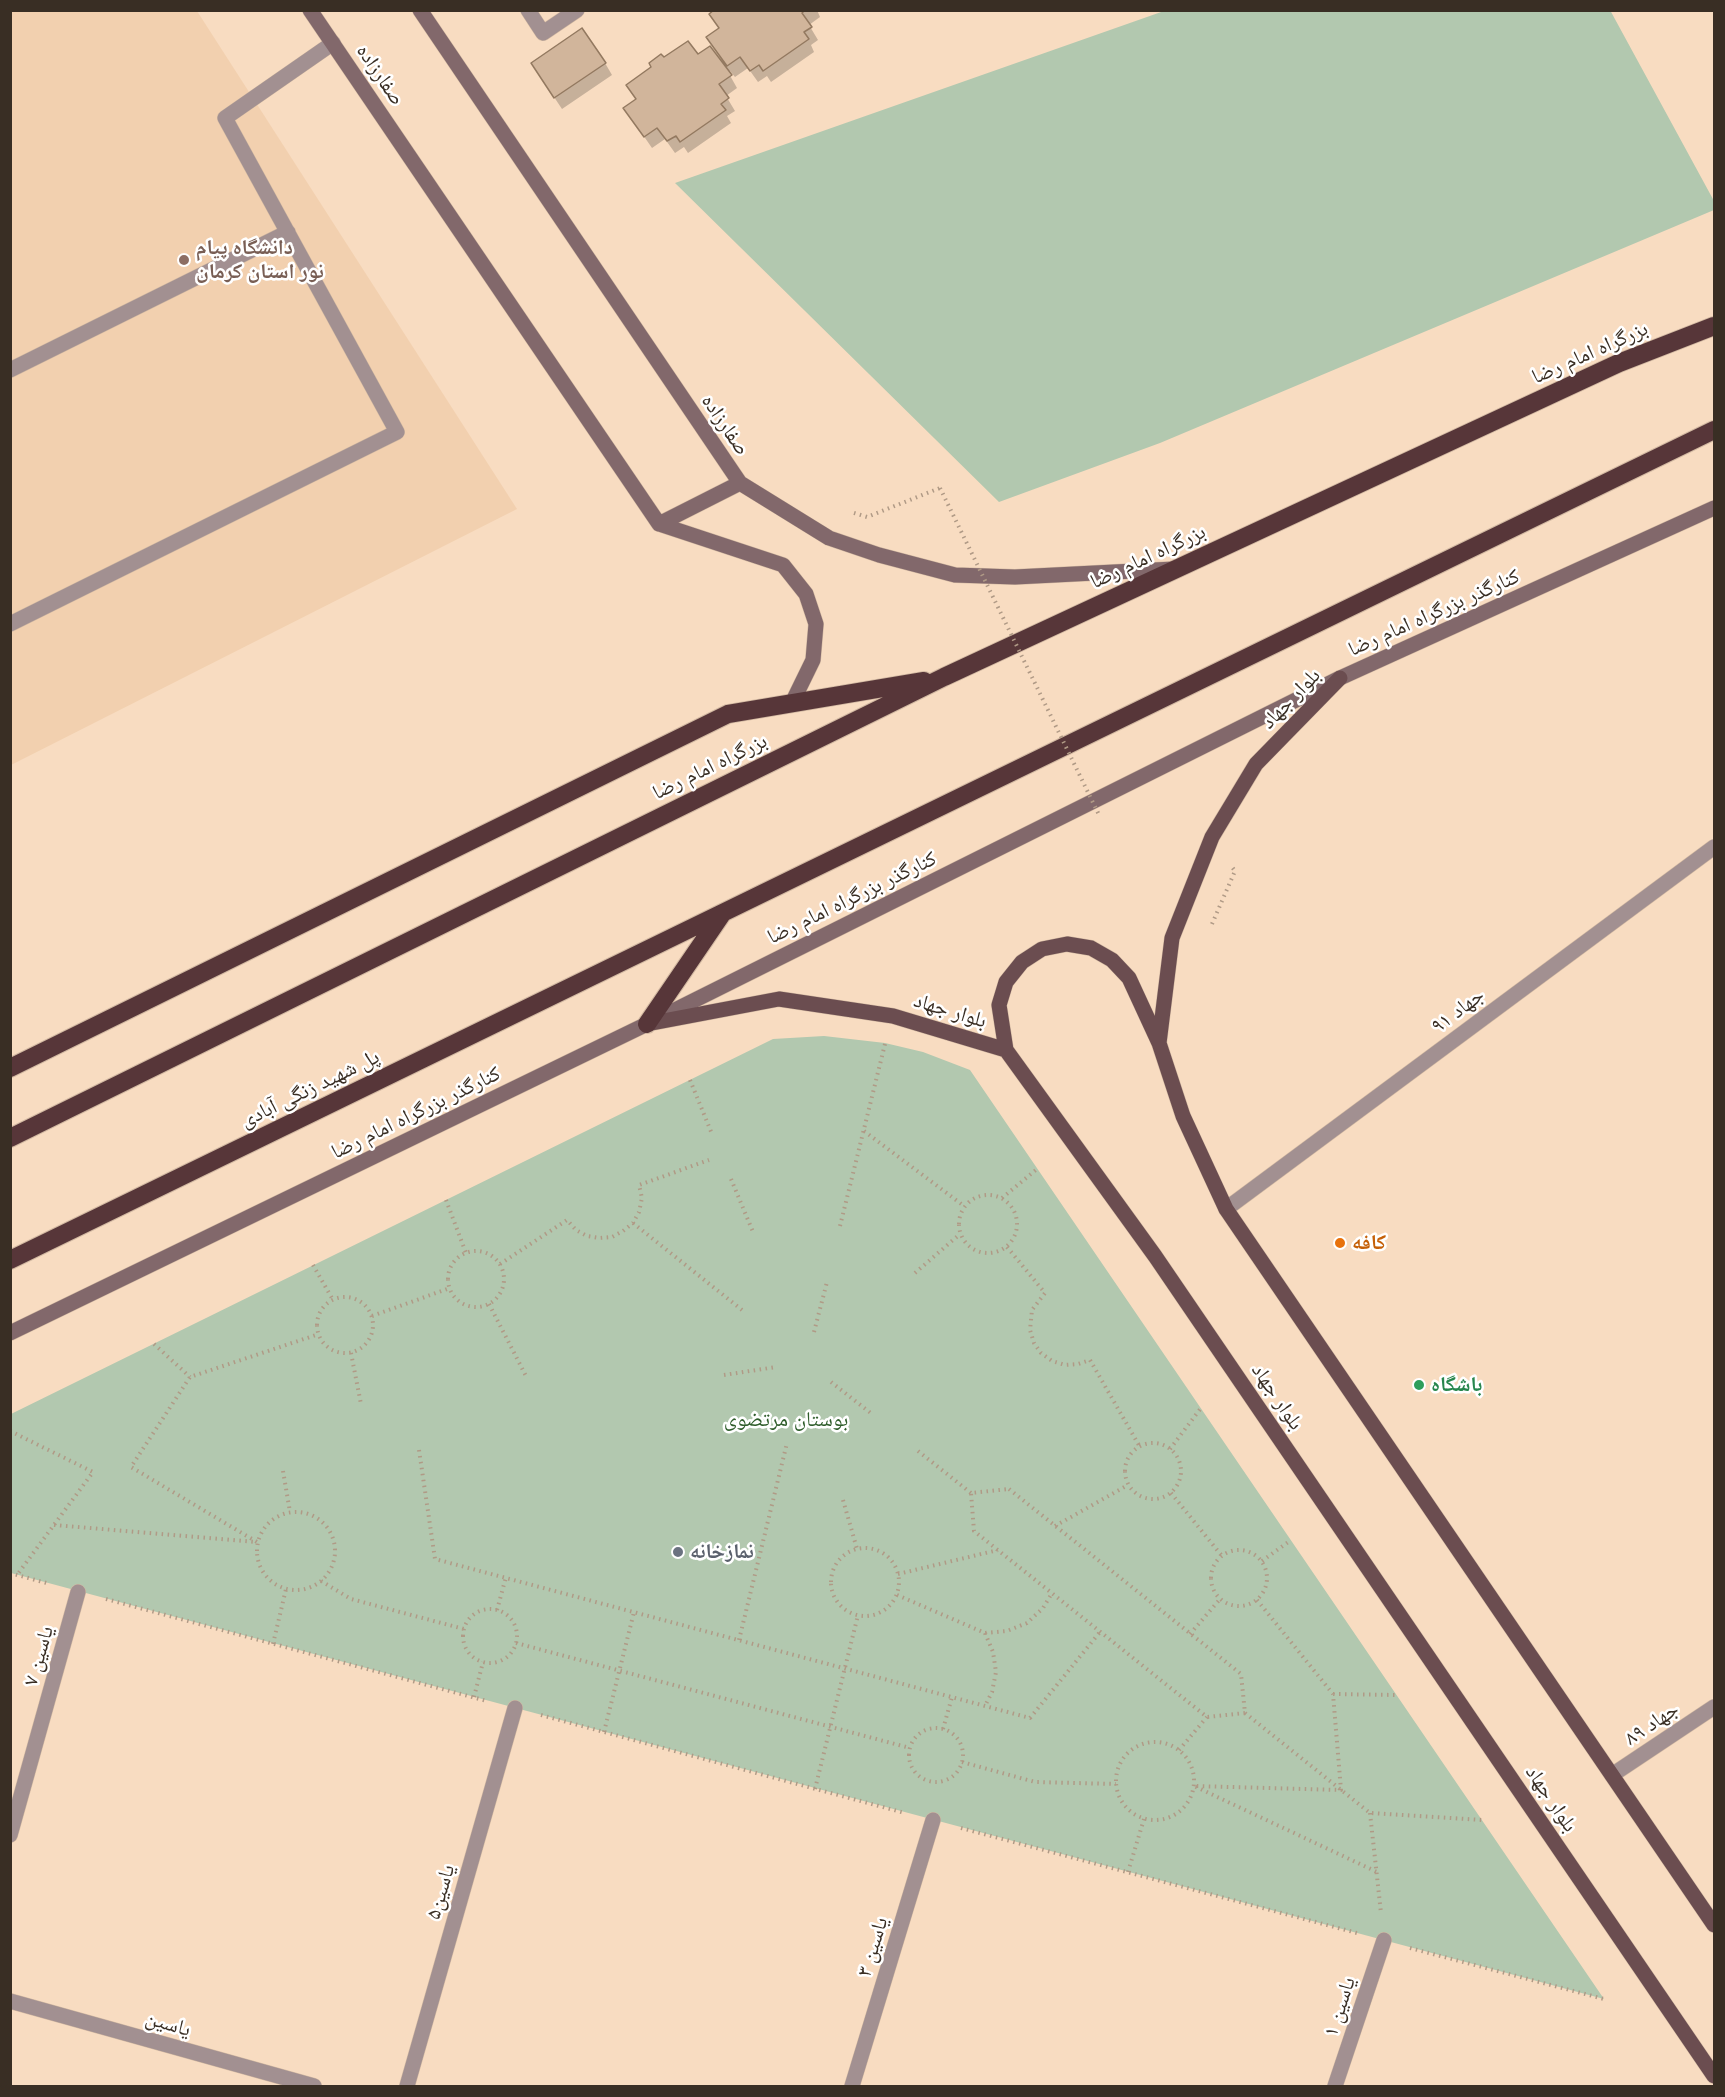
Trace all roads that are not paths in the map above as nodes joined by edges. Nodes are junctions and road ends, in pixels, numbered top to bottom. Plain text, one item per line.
1 (310, 10) edge
2 (420, 10) edge
3 (528, 10) edge
4 (577, 10) edge
5 (333, 43) junction
6 (288, 232) junction
7 (1714, 326) edge
8 (10, 370) edge
9 (1714, 430) edge
10 (740, 483) junction
11 (1714, 508) edge
12 (659, 524) junction
13 (1176, 568) junction
14 (10, 624) edge
15 (944, 677) junction
16 (1340, 678) junction
17 (792, 703) junction
18 (1714, 847) edge
19 (723, 913) junction
20 (646, 1024) junction
21 (1159, 1043) junction
22 (1006, 1050) junction
23 (10, 1068) edge
24 (10, 1138) edge
25 (1226, 1209) junction
26 (10, 1260) edge
27 (10, 1333) edge
28 (78, 1592) road end
29 (1714, 1707) edge
30 (515, 1708) road end
31 (1612, 1775) junction
32 (933, 1820) road end
33 (10, 1836) edge
34 (1714, 1925) edge
35 (1384, 1940) road end
36 (10, 2001) edge
37 (1714, 2076) edge
38 (314, 2086) edge
39 (407, 2086) edge
40 (852, 2086) edge
41 (1335, 2086) edge

1 - 5 street, صفارزاده
2 - 10 street, صفارزاده
3 - 4 street
5 - 6 street
5 - 12 street, صفارزاده
6 - 8 street
6 - 14 street
7 - 13 highway, بزرگراه امام رضا
9 - 19 highway
10 - 12 street
10 - 13 street, صفارزاده
11 - 16 street, کنارگذر بزرگراه امام رضا
12 - 17 street
13 - 15 highway, بزرگراه امام رضا
15 - 17 highway
15 - 24 highway, بزرگراه امام رضا
16 - 20 street, کنارگذر بزرگراه امام رضا
16 - 21 main road, بلوار جهاد
17 - 23 highway
18 - 25 street, جهاد ۹۱
19 - 20 highway
19 - 26 highway, پل شهید زنگی آبادی
20 - 22 main road, بلوار جهاد
20 - 27 street, کنارگذر بزرگراه امام رضا
21 - 22 main road
21 - 25 main road, بلوار جهاد
22 - 37 main road, بلوار جهاد
25 - 31 main road, بلوار جهاد
28 - 33 street, یاسین ۷
29 - 31 street, جهاد ۸۹
30 - 39 street, یاسین۵
31 - 34 main road, بلوار جهاد
32 - 40 street, یاسین ۳
35 - 41 street, یاسین ۱
36 - 38 street, یاسین

